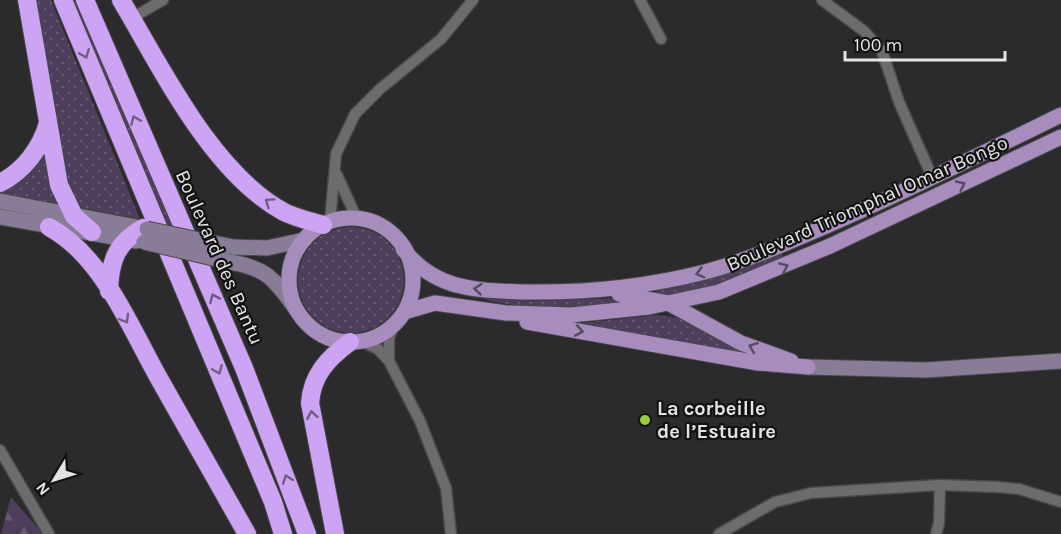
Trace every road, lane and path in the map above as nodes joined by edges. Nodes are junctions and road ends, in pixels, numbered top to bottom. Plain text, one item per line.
1 (27, 0) edge
2 (63, 0) edge
3 (85, 0) edge
4 (121, 0) edge
5 (163, 0) edge
6 (473, 0) edge
7 (640, 0) edge
8 (822, 0) edge
9 (132, 18) junction
10 (661, 39) dead end
11 (1061, 115) edge
12 (49, 121) junction
13 (1061, 137) edge
14 (335, 172) junction
15 (933, 179) junction
16 (0, 183) edge
17 (0, 201) edge
18 (74, 216) junction
19 (0, 217) edge
20 (357, 219) junction
21 (326, 223) junction
22 (49, 227) junction
23 (92, 232) junction
24 (145, 233) junction
25 (125, 239) junction
26 (304, 240) junction
27 (403, 249) junction
28 (232, 254) junction
29 (109, 291) junction
30 (536, 292) junction
31 (668, 303) junction
32 (459, 307) junction
33 (296, 309) junction
34 (404, 312) junction
35 (394, 325) junction
36 (355, 342) junction
37 (389, 361) junction
38 (1061, 361) edge
39 (808, 368) junction
40 (0, 450) edge
41 (940, 485) junction
42 (1061, 502) edge
43 (49, 534) edge
44 (247, 534) edge
45 (283, 534) edge
46 (307, 534) edge
47 (335, 534) edge
48 (451, 534) edge
49 (719, 534) edge
50 (936, 534) edge

1 - 12 highway
2 -> 45 highway
46 -> 3 highway, Boulevard des Bantu
4 - 9 highway
5 - 9 street
6 - 14 street
7 - 10 street
8 - 15 street
21 -> 9 highway
11 - 15 main road, Boulevard Triomphal Omar Bongo
12 - 16 highway
12 - 18 highway
31 -> 13 main road, Boulevard Triomphal Omar Bongo
14 - 20 street
14 - 21 street
15 -> 30 main road, Boulevard Triomphal Omar Bongo
17 - 18 street
18 - 23 highway
18 - 24 street
19 - 22 street
20 - 21 main road
20 - 27 main road
21 - 26 main road
22 - 23 street
22 - 29 highway
23 - 25 street
24 - 25 highway
24 - 28 street, bridge
25 - 29 highway
26 - 28 street
26 - 33 main road
30 -> 27 main road, Boulevard Triomphal Omar Bongo
27 - 34 main road
28 - 33 street
29 -> 44 highway
30 - 31 main road
31 - 32 main road, Boulevard Triomphal Omar Bongo
39 -> 31 main road
32 - 34 main road, Boulevard Triomphal Omar Bongo
32 -> 39 main road
33 - 36 main road
34 - 35 main road
35 - 36 main road
35 - 37 street
36 - 37 street
47 -> 36 highway
37 - 48 street
38 - 39 street
40 - 43 street
41 - 42 street
41 - 49 street
41 - 50 street

